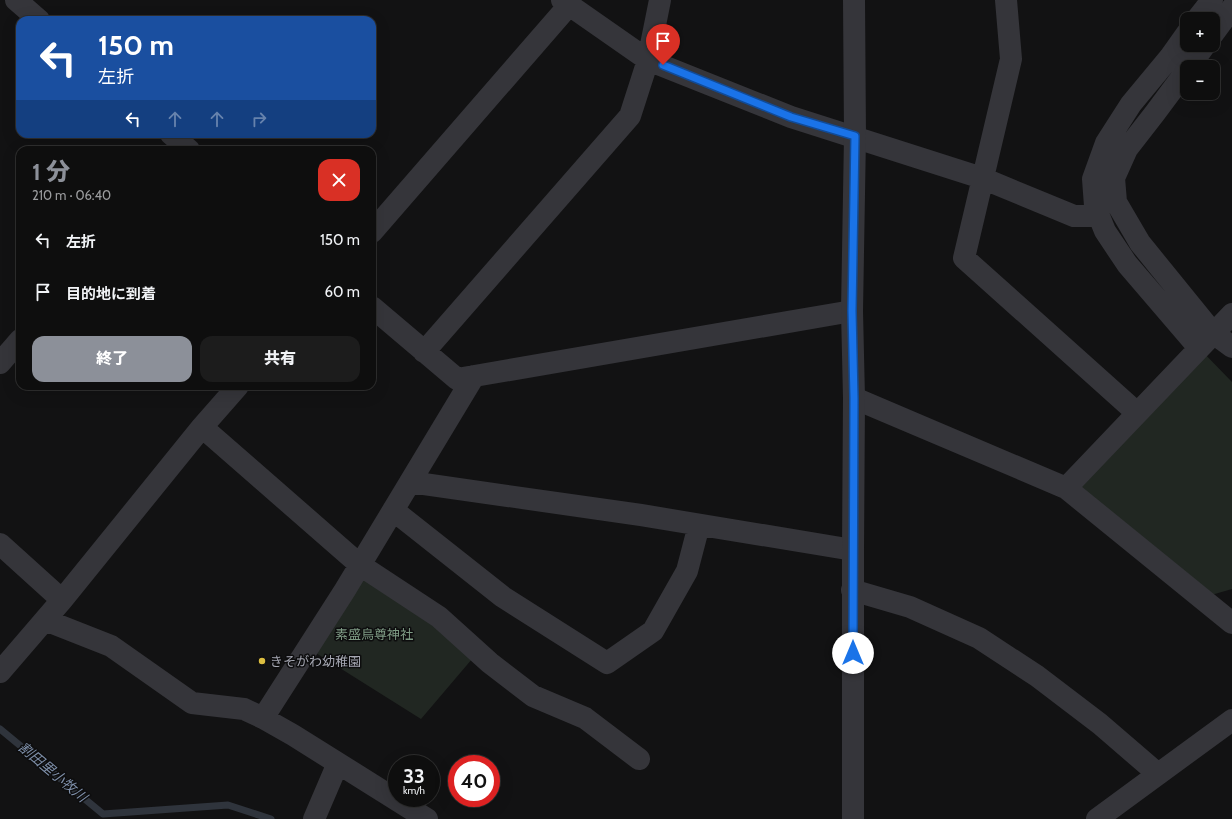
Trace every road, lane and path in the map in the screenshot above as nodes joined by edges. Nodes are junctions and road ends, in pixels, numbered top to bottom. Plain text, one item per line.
1 (17, 0) edge
2 (660, 0) edge
3 (854, 0) edge
4 (1006, 0) edge
5 (1212, 0) edge
6 (566, 2) edge
7 (1232, 8) edge
8 (1203, 12) edge
9 (35, 16) edge
10 (1220, 24) edge
11 (1180, 43) edge
12 (648, 60) junction
13 (1180, 80) edge
14 (855, 136) junction
15 (176, 138) edge
16 (184, 146) edge
17 (982, 178) junction
18 (1099, 216) junction
19 (376, 227) edge
20 (376, 310) edge
21 (852, 311) junction
22 (1232, 314) edge
23 (1206, 340) junction
24 (16, 345) edge
25 (1232, 348) edge
26 (424, 352) junction
27 (0, 363) edge
28 (474, 376) junction
29 (234, 390) edge
30 (854, 398) junction
31 (1137, 413) junction
32 (202, 427) junction
33 (410, 482) junction
34 (1066, 488) junction
35 (393, 510) junction
36 (699, 524) junction
37 (0, 544) edge
38 (852, 550) junction
39 (360, 565) junction
40 (852, 590) junction
41 (62, 600) junction
42 (45, 620) junction
43 (1232, 623) edge
44 (0, 672) edge
45 (263, 718) junction
46 (1232, 720) edge
47 (639, 759) dead end
48 (338, 763) junction
49 (1158, 774) junction
50 (314, 819) edge
51 (427, 819) edge
52 (853, 819) edge
53 (1097, 819) edge

1 - 9 street
2 - 12 street
3 - 14 street
4 - 17 street
5 - 8 street
6 - 12 street
6 - 19 street
7 - 10 street
11 - 18 street
12 - 14 street
12 - 26 street
13 - 23 street
14 - 17 street
14 - 21 street
15 - 16 street
17 - 18 street
17 - 31 street
18 - 23 street
20 - 26 street
21 - 28 street
21 - 30 street
22 - 23 street
23 - 25 street
23 - 31 street
24 - 27 street
26 - 28 street
28 - 33 street
29 - 32 street
30 - 34 street
30 - 38 street
31 - 34 street
32 - 39 street
32 - 41 street
33 - 35 street
33 - 36 street
34 - 43 street
35 - 36 street
35 - 39 street
36 - 38 street
37 - 41 street
38 - 40 street
39 - 45 street
39 - 47 street
40 - 49 street
40 - 52 street
41 - 42 street
42 - 44 street
42 - 45 street
45 - 48 street
46 - 49 street
48 - 50 street
48 - 51 street
49 - 53 street

